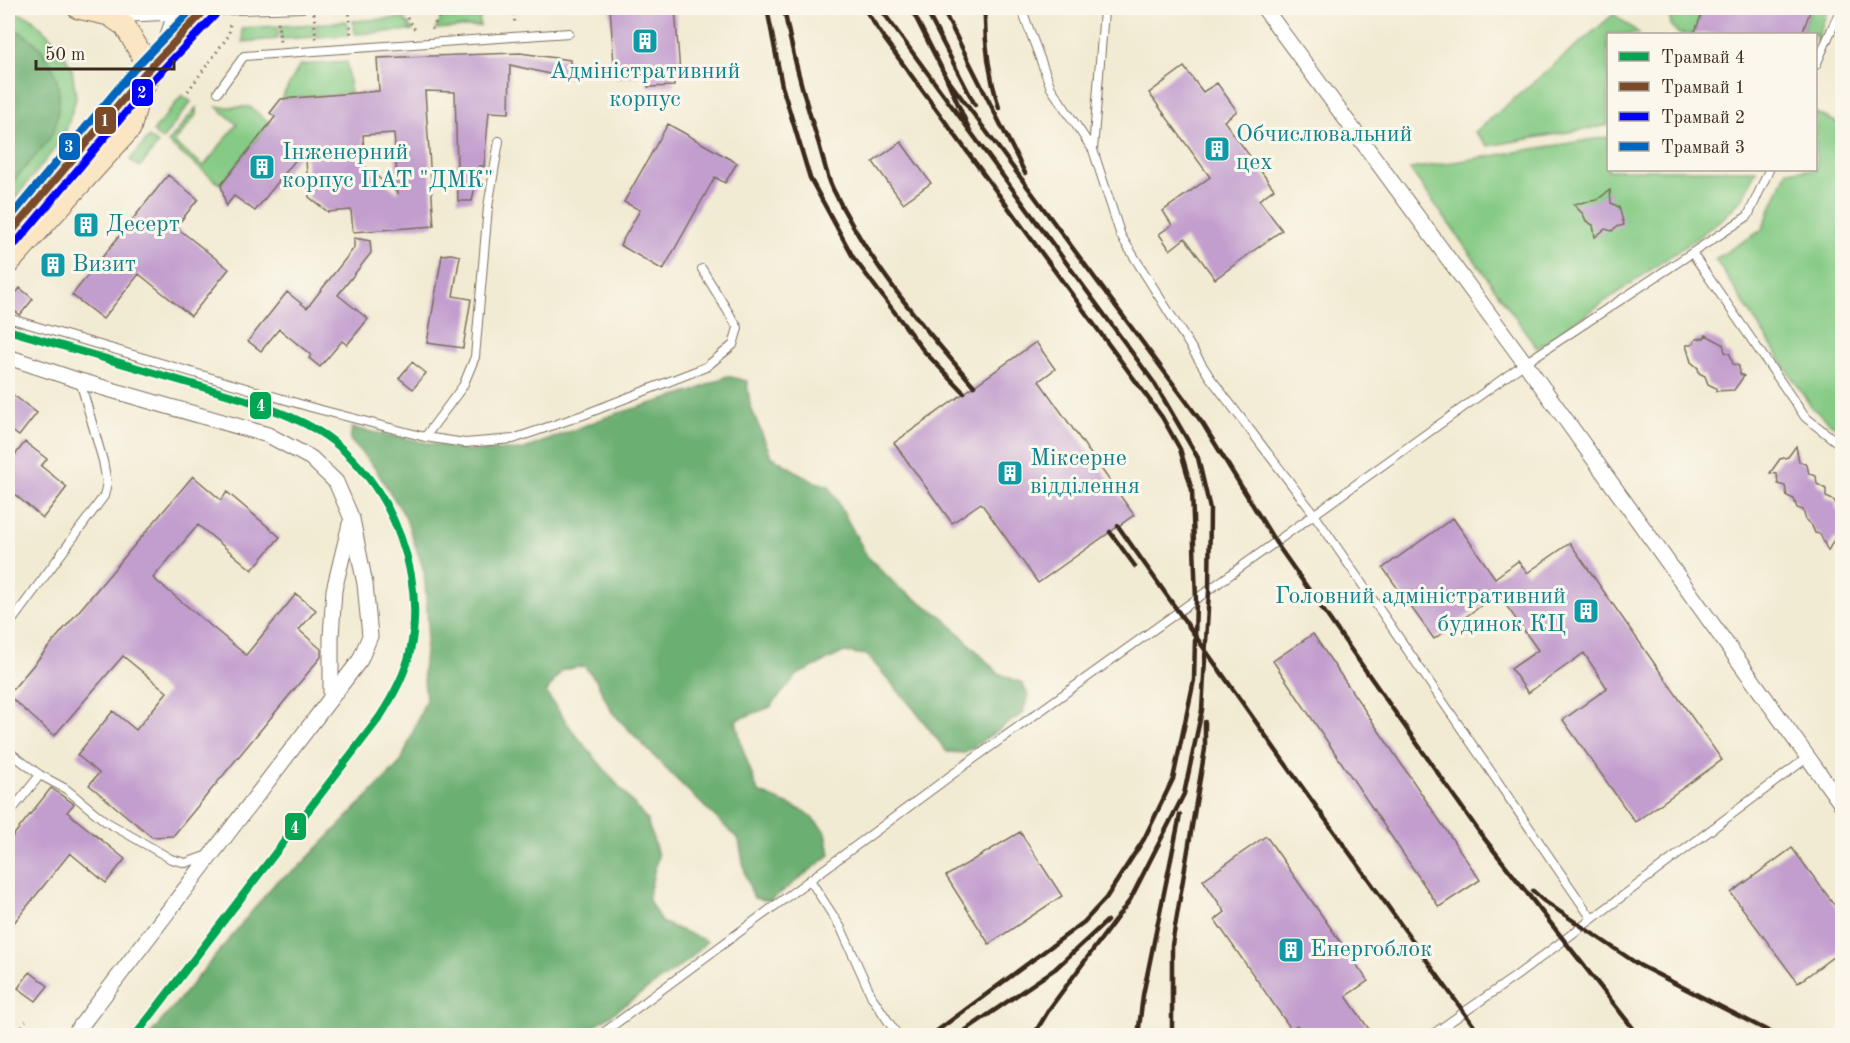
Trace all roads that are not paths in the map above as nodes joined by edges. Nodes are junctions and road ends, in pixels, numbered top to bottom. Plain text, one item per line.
1 (78, 8) edge
2 (130, 8) edge
3 (302, 8) edge
4 (1023, 8) edge
5 (1264, 8) edge
6 (1841, 8) edge
7 (277, 9) edge
8 (175, 10) edge
9 (1104, 11) dead end
10 (109, 15) junction
11 (569, 33) dead end
12 (1817, 61) edge
13 (218, 92) dead end
14 (130, 129) junction
15 (500, 141) dead end
16 (1093, 150) junction
17 (1769, 171) edge
18 (1692, 253) junction
19 (8, 264) edge
20 (702, 269) dead end
21 (8, 318) edge
22 (8, 357) edge
23 (1525, 363) junction
24 (80, 381) junction
25 (425, 437) junction
26 (1842, 446) edge
27 (1314, 514) junction
28 (351, 519) junction
29 (8, 626) edge
30 (331, 695) junction
31 (8, 751) edge
32 (1808, 757) junction
33 (40, 775) junction
34 (1842, 805) edge
35 (8, 816) edge
36 (212, 854) junction
37 (810, 880) junction
38 (1592, 919) junction
39 (73, 1035) edge
40 (599, 1035) edge
41 (898, 1035) edge
42 (1430, 1035) edge

1 - 10 main road
2 - 10 street
3 - 7 lane
4 - 16 lane
5 - 23 street
6 - 12 lane
7 - 8 lane
8 - 10 street
8 - 14 street
9 - 16 lane
10 - 14 main road
11 - 13 lane
14 - 19 main road
15 - 25 lane
16 - 27 lane
17 - 18 lane
18 - 23 lane
18 - 26 lane
20 - 25 lane
21 - 25 lane
22 - 24 street
23 - 27 lane
23 - 32 street
24 - 28 street
24 - 29 lane
27 - 37 lane
27 - 38 lane
28 - 30 street
28 - 30 street
30 - 36 street
31 - 33 lane
32 - 34 street
32 - 38 lane
33 - 35 lane
33 - 36 lane
36 - 39 street
37 - 40 lane
37 - 41 lane
38 - 42 lane

